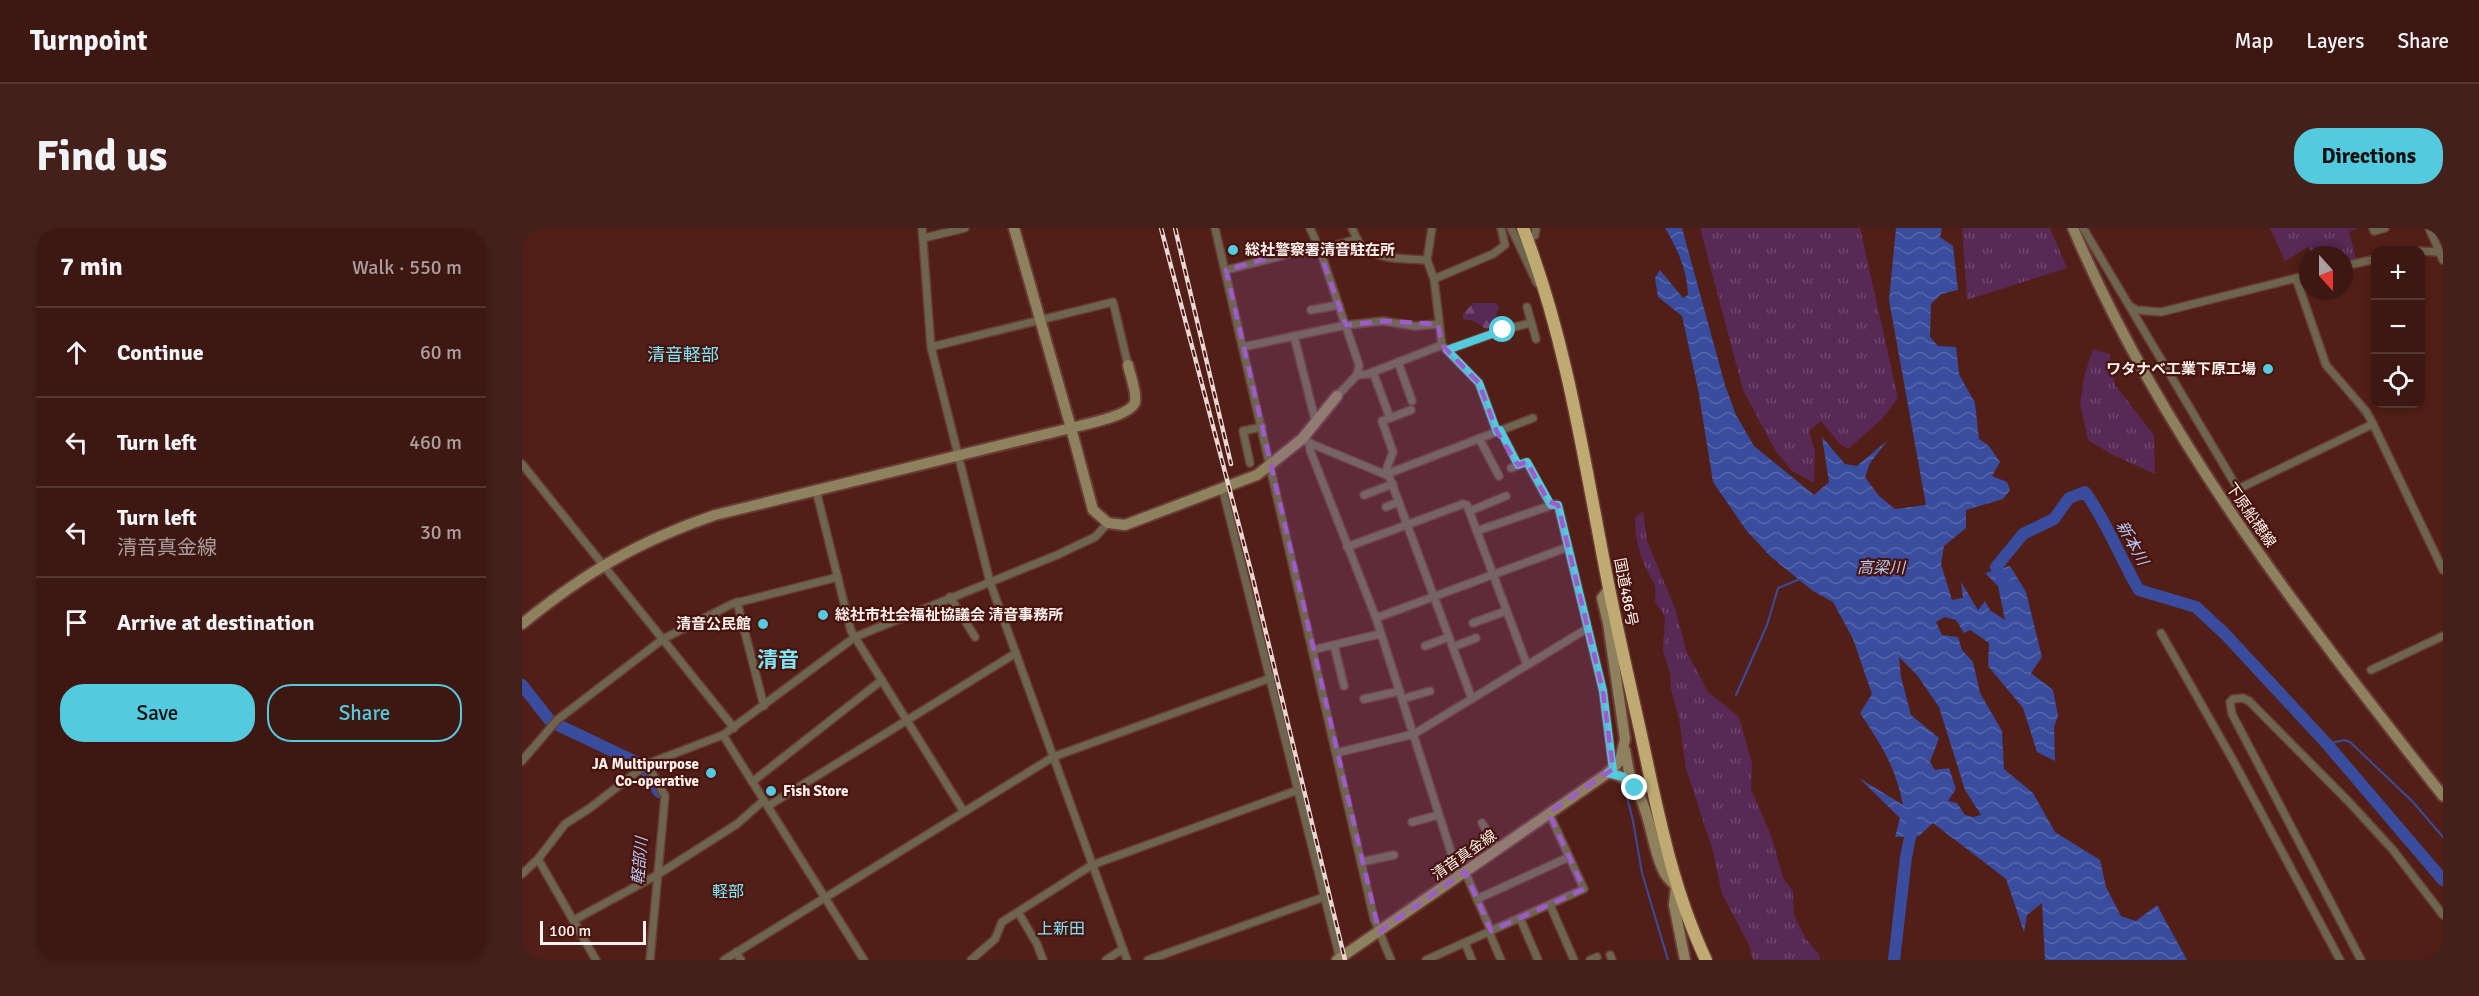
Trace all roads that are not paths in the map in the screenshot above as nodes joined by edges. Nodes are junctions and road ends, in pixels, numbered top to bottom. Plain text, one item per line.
1 (922, 228) edge
2 (965, 228) edge
3 (1014, 228) edge
4 (1215, 228) edge
5 (1310, 228) edge
6 (1352, 228) edge
7 (1432, 228) edge
8 (1501, 228) edge
9 (1511, 228) edge
10 (1536, 228) edge
11 (2073, 228) edge
12 (2083, 228) edge
13 (2373, 228) edge
14 (2385, 228) edge
15 (2429, 228) edge
16 (1525, 234) edge
17 (924, 238) junction
18 (1357, 239) junction
19 (1319, 247) junction
20 (2425, 251) edge
21 (2439, 252) junction
22 (1427, 260) junction
23 (2371, 260) edge
24 (2443, 260) edge
25 (2353, 264) edge
26 (1226, 270) junction
27 (2299, 277) edge
28 (2296, 278) junction
29 (1434, 279) junction
30 (1549, 300) junction
31 (1339, 305) junction
32 (2130, 306) junction
33 (1527, 307) dead end
34 (1311, 310) dead end
35 (1041, 320) junction
36 (1438, 324) junction
37 (1531, 324) junction
38 (1346, 326) junction
39 (1294, 336) junction
40 (1536, 339) dead end
41 (931, 347) junction
42 (1243, 347) junction
43 (1444, 347) junction
44 (1398, 362) junction
45 (1128, 365) joint
46 (1373, 372) junction
47 (1357, 375) junction
48 (1337, 396) joint
49 (1412, 401) dead end
50 (1411, 410) dead end
51 (1390, 418) junction
52 (1533, 418) dead end
53 (1316, 423) junction
54 (2371, 424) junction
55 (1262, 427) junction
56 (1071, 428) junction
57 (1499, 431) junction
58 (1479, 438) junction
59 (1306, 441) junction
60 (958, 455) junction
61 (1250, 463) dead end
62 (522, 464) edge
63 (1270, 465) junction
64 (1386, 473) junction
65 (1499, 476) dead end
66 (1393, 484) junction
67 (1222, 487) junction
68 (816, 490) junction
69 (1364, 495) dead end
70 (1506, 496) dead end
71 (1400, 502) junction
72 (1551, 505) junction
73 (1386, 507) dead end
74 (1470, 511) junction
75 (1108, 523) junction
76 (1408, 525) junction
77 (1477, 531) junction
78 (1347, 547) junction
79 (1568, 547) junction
80 (602, 564) junction
81 (2443, 570) edge
82 (1493, 575) junction
83 (838, 577) junction
84 (990, 582) junction
85 (1609, 589) junction
86 (950, 597) junction
87 (1434, 597) junction
88 (737, 602) junction
89 (1506, 611) junction
90 (1376, 618) junction
91 (1473, 623) dead end
92 (522, 624) edge
93 (1588, 628) junction
94 (2161, 633) dead end
95 (1380, 634) junction
96 (2443, 636) edge
97 (855, 637) junction
98 (975, 637) dead end
99 (1449, 638) junction
100 (1476, 638) dead end
101 (663, 639) junction
102 (1334, 645) junction
103 (1425, 646) dead end
104 (1453, 647) junction
105 (1312, 650) junction
106 (1016, 653) junction
107 (1527, 665) junction
108 (2372, 670) dead end
109 (1271, 678) junction
110 (882, 680) junction
111 (1344, 686) dead end
112 (1400, 691) junction
113 (1430, 691) dead end
114 (1364, 699) dead end
115 (1402, 699) junction
116 (1472, 699) junction
117 (764, 706) junction
118 (907, 720) junction
119 (734, 728) junction
120 (1414, 734) junction
121 (723, 735) junction
122 (1625, 747) junction
123 (1336, 753) junction
124 (1053, 757) junction
125 (522, 761) edge
126 (647, 764) junction
127 (1610, 771) junction
128 (752, 782) junction
129 (1631, 783) junction
130 (1298, 790) junction
131 (2443, 796) edge
132 (766, 803) junction
133 (964, 812) junction
134 (1549, 813) junction
135 (1439, 815) junction
136 (1412, 822) dead end
137 (1482, 823) dead end
138 (1498, 849) junction
139 (1394, 855) dead end
140 (1569, 858) junction
141 (538, 859) junction
142 (1360, 862) junction
143 (1092, 865) junction
144 (1664, 872) junction
145 (522, 874) edge
146 (1462, 874) junction
147 (656, 875) junction
148 (1676, 886) junction
149 (1324, 897) junction
150 (825, 898) junction
151 (1477, 899) junction
152 (1550, 905) junction
153 (1674, 905) junction
154 (1018, 912) junction
155 (2443, 915) edge
156 (1520, 918) junction
157 (574, 920) junction
158 (1379, 932) junction
159 (1490, 932) junction
160 (1465, 943) junction
161 (1123, 949) junction
162 (736, 952) junction
163 (1442, 957) edge
164 (1339, 959) edge
165 (596, 960) edge
166 (650, 960) edge
167 (724, 960) edge
168 (741, 960) edge
169 (864, 960) edge
170 (971, 960) edge
171 (1043, 960) edge
172 (1106, 960) edge
173 (1127, 960) edge
174 (1148, 960) edge
175 (1391, 960) edge
176 (1426, 960) edge
177 (1472, 960) edge
178 (1501, 960) edge
179 (1538, 960) edge
180 (1574, 960) edge
181 (1685, 960) edge
182 (1706, 960) edge
183 (2340, 960) edge
184 (2361, 960) edge

1 - 17 street
2 - 17 street
3 - 35 street
4 - 26 street
5 - 19 street
6 - 18 street
7 - 22 street
8 - 29 street
9 - 30 street
10 - 16 street
11 - 131 street, 下原船穂線
12 - 32 street
13 - 14 street
15 - 21 street
16 - 30 highway, 国道486号
17 - 41 street
18 - 19 street
18 - 22 street
19 - 26 street
19 - 31 street
20 - 21 street
21 - 24 street
22 - 29 street
23 - 25 street
26 - 42 street
27 - 28 street
28 - 32 street
28 - 54 street
29 - 36 street
30 - 85 highway, 国道486号
31 - 34 street
31 - 38 street
32 - 54 street
33 - 37 street
35 - 41 street
35 - 45 street
35 - 56 street
36 - 38 street
36 - 43 street
37 - 40 street
37 - 43 street
38 - 39 street
38 - 47 street
39 - 42 street
39 - 53 street
41 - 60 street
42 - 55 street
43 - 44 street
43 - 57 street
44 - 46 street
44 - 49 street
45 - 56 street
46 - 47 street
46 - 51 street
47 - 48 street
48 - 53 street
50 - 51 street
51 - 64 street
52 - 57 street
53 - 59 street
54 - 81 street
55 - 61 street
55 - 63 street
56 - 60 street
56 - 75 street
57 - 58 street
57 - 72 street
58 - 64 street
58 - 65 street
59 - 63 street
59 - 64 street
59 - 78 street
60 - 68 street
60 - 84 street
62 - 80 street
63 - 67 street
63 - 105 street
64 - 66 street
66 - 69 street
66 - 71 street
67 - 75 street
67 - 109 street
68 - 80 street
68 - 83 street
70 - 74 street
71 - 73 street
71 - 76 street
72 - 77 street
72 - 79 street
74 - 76 street
74 - 77 street
75 - 84 street
76 - 78 street
76 - 87 street
77 - 82 street
78 - 90 street
79 - 82 street
79 - 93 street
80 - 92 street
80 - 101 street
82 - 87 street
82 - 89 street
83 - 88 street
83 - 97 street
84 - 86 street
84 - 106 street
85 - 122 street
85 - 148 highway, 国道486号
86 - 97 street
86 - 98 street
87 - 90 street
87 - 99 street
88 - 101 street
88 - 117 street
89 - 91 street
89 - 107 street
90 - 95 street
93 - 107 street
93 - 127 street
94 - 183 street
95 - 102 street
95 - 112 street
96 - 108 street
97 - 110 street
97 - 117 street
99 - 103 street
99 - 104 street
100 - 104 street
101 - 119 street
101 - 125 street
102 - 105 street
102 - 111 street
104 - 116 street
105 - 123 street
106 - 118 street
106 - 124 street
107 - 116 street
109 - 124 street
109 - 130 street
110 - 118 street
110 - 128 street
112 - 114 street
112 - 115 street
113 - 115 street
115 - 120 street
116 - 120 street
117 - 119 street
118 - 132 street
118 - 133 street
119 - 121 street
120 - 123 street
120 - 135 street
121 - 126 street
121 - 128 street
122 - 127 street, 清音真金線
122 - 129 street
123 - 142 street
124 - 133 street
124 - 143 street
126 - 141 street
126 - 147 street
127 - 129 street
127 - 134 street, 清音真金線
128 - 132 street
129 - 144 street
130 - 143 street
130 - 149 street
132 - 147 street
132 - 150 street
133 - 150 street
134 - 138 street, 清音真金線
134 - 140 street
135 - 136 street
135 - 146 street
137 - 138 street
138 - 146 street, 清音真金線
139 - 142 street
140 - 151 street
140 - 152 street
141 - 145 street
141 - 157 street
142 - 158 street
143 - 154 street
143 - 161 street
144 - 148 street
144 - 153 street
146 - 151 street
146 - 158 street, 清音真金線
147 - 157 street
147 - 166 street
148 - 153 street
148 - 182 highway, 国道486号
149 - 164 street
149 - 174 street
150 - 162 street
150 - 169 street
151 - 159 street
152 - 156 street
152 - 180 street
153 - 181 street
154 - 170 street
154 - 171 street
155 - 184 street
156 - 159 street
156 - 179 street
157 - 165 street
158 - 164 street, 清音真金線
158 - 175 street
159 - 160 street
159 - 178 street
160 - 163 street
160 - 177 street
161 - 172 street
161 - 173 street
162 - 167 street
162 - 168 street
163 - 176 street

